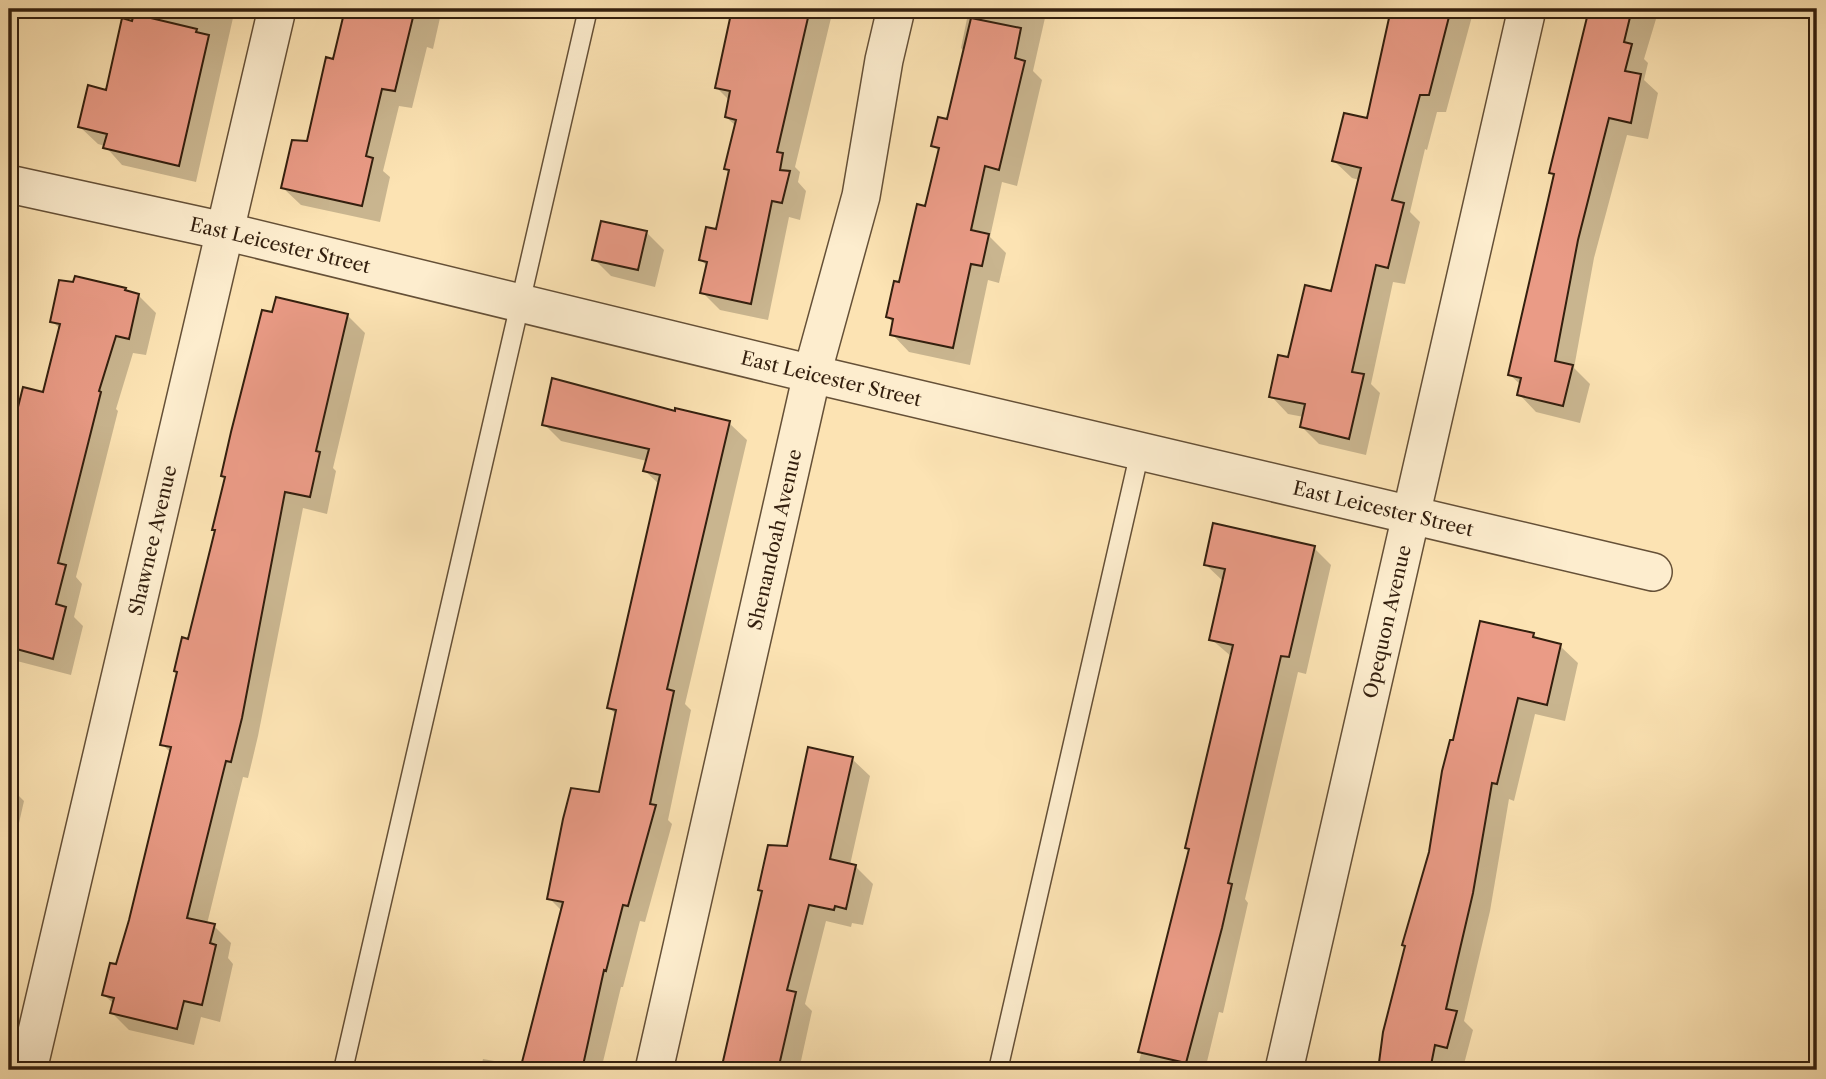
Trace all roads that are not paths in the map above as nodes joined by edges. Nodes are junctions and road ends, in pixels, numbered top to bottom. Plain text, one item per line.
1 (277, 9) edge
2 (588, 9) edge
3 (896, 9) edge
4 (1527, 9) edge
5 (9, 184) edge
6 (223, 231) junction
7 (520, 303) junction
8 (812, 374) junction
9 (1140, 451) junction
10 (1412, 515) junction
11 (1653, 572) dead end
12 (28, 1070) edge
13 (344, 1070) edge
14 (654, 1070) edge
15 (998, 1070) edge
16 (1284, 1070) edge

1 - 6 street, Shawnee Avenue
2 - 7 lane
3 - 8 street, Shenandoah Avenue
4 - 10 street, Opequon Avenue
5 - 6 street, East Leicester Street
6 - 7 street, East Leicester Street
6 - 12 street, Shawnee Avenue
7 - 8 street, East Leicester Street
7 - 13 lane
8 - 9 street, East Leicester Street
8 - 14 street, Shenandoah Avenue
9 - 10 street, East Leicester Street
9 - 15 lane
10 - 11 street, East Leicester Street
10 - 16 street, Opequon Avenue

